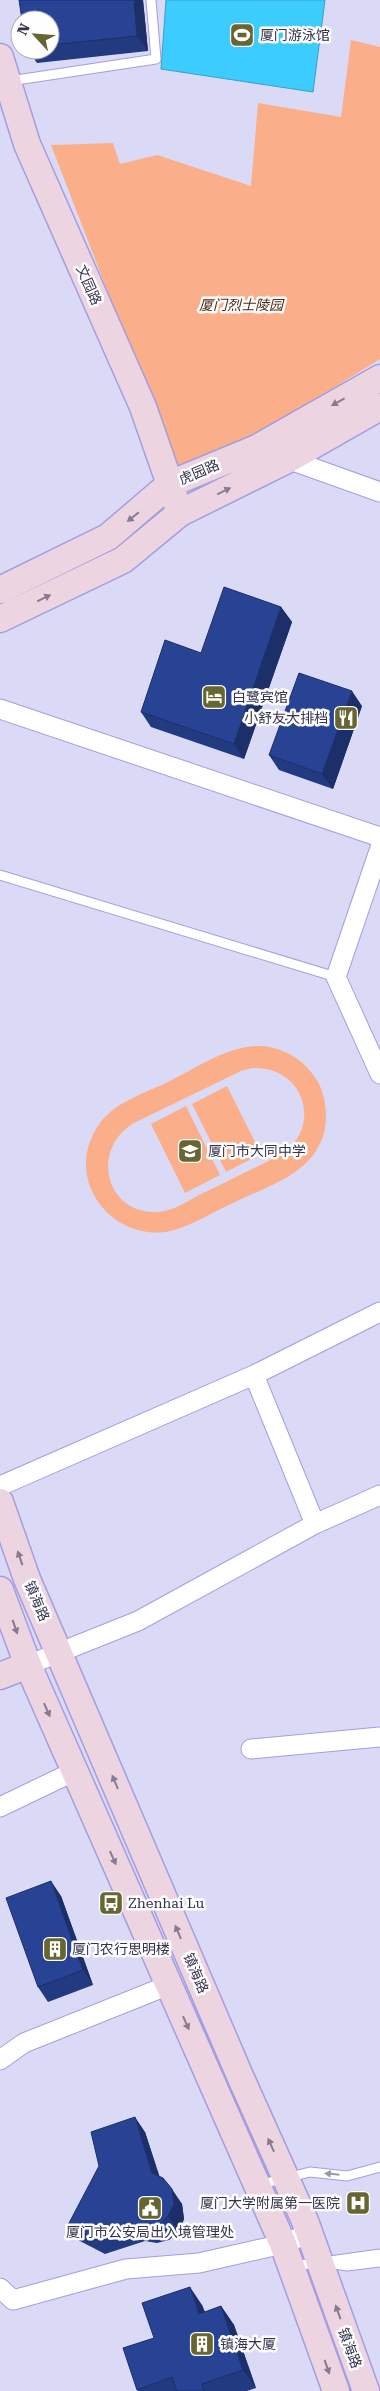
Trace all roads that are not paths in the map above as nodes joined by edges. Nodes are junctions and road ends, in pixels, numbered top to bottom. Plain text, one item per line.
1 (151, 0) edge
2 (2, 69) edge
3 (380, 378) edge
4 (380, 407) edge
5 (257, 448) junction
6 (289, 459) junction
7 (170, 484) junction
8 (380, 492) edge
9 (180, 513) junction
10 (0, 590) edge
11 (0, 618) edge
12 (0, 709) edge
13 (380, 837) edge
14 (380, 848) edge
15 (0, 875) edge
16 (336, 977) junction
17 (380, 1074) edge
18 (380, 1312) edge
19 (254, 1375) junction
20 (0, 1486) edge
21 (380, 1495) edge
22 (0, 1502) edge
23 (315, 1524) junction
24 (0, 1590) edge
25 (59, 1651) junction
26 (28, 1665) junction
27 (0, 1676) edge
28 (380, 1737) edge
29 (251, 1749) dead end
30 (74, 1772) junction
31 (0, 1807) edge
32 (169, 1984) junction
33 (0, 2060) edge
34 (380, 2167) edge
35 (285, 2177) junction
36 (257, 2185) junction
37 (310, 2233) junction
38 (380, 2254) edge
39 (287, 2255) junction
40 (320, 2262) junction
41 (380, 2262) edge
42 (0, 2288) edge
43 (336, 2391) edge
44 (366, 2391) edge

1 - 2 lane
2 - 7 main road, 文园路
3 -> 5 main road, 虎园路
4 - 6 main road, 虎园路
5 - 6 street
5 - 7 main road, 虎园路
6 - 8 street
9 -> 6 main road, 虎园路
7 - 9 main road, 文园路
7 -> 10 main road, 虎园路
11 -> 9 main road, 虎园路
12 - 13 street
14 - 16 street
15 - 16 lane
16 - 17 street
18 - 19 street
19 - 20 street
19 - 23 street
21 - 23 street
25 -> 22 main road, 镇海路
23 - 25 street
24 -> 26 main road, 镇海路
25 - 26 street
35 -> 25 main road, 镇海路
26 - 27 main road
26 -> 30 main road, 镇海路
28 - 29 street
30 - 31 street
30 -> 32 main road, 镇海路
32 - 33 street
32 -> 36 main road, 镇海路
34 -> 35 lane
35 - 36 lane
35 - 37 main road, 镇海路
36 - 39 main road, 镇海路
37 - 39 street
37 - 40 main road, 镇海路
38 - 40 lane
39 - 40 lane
39 - 42 street
39 -> 43 main road, 镇海路
40 - 41 lane
44 -> 40 main road, 镇海路

